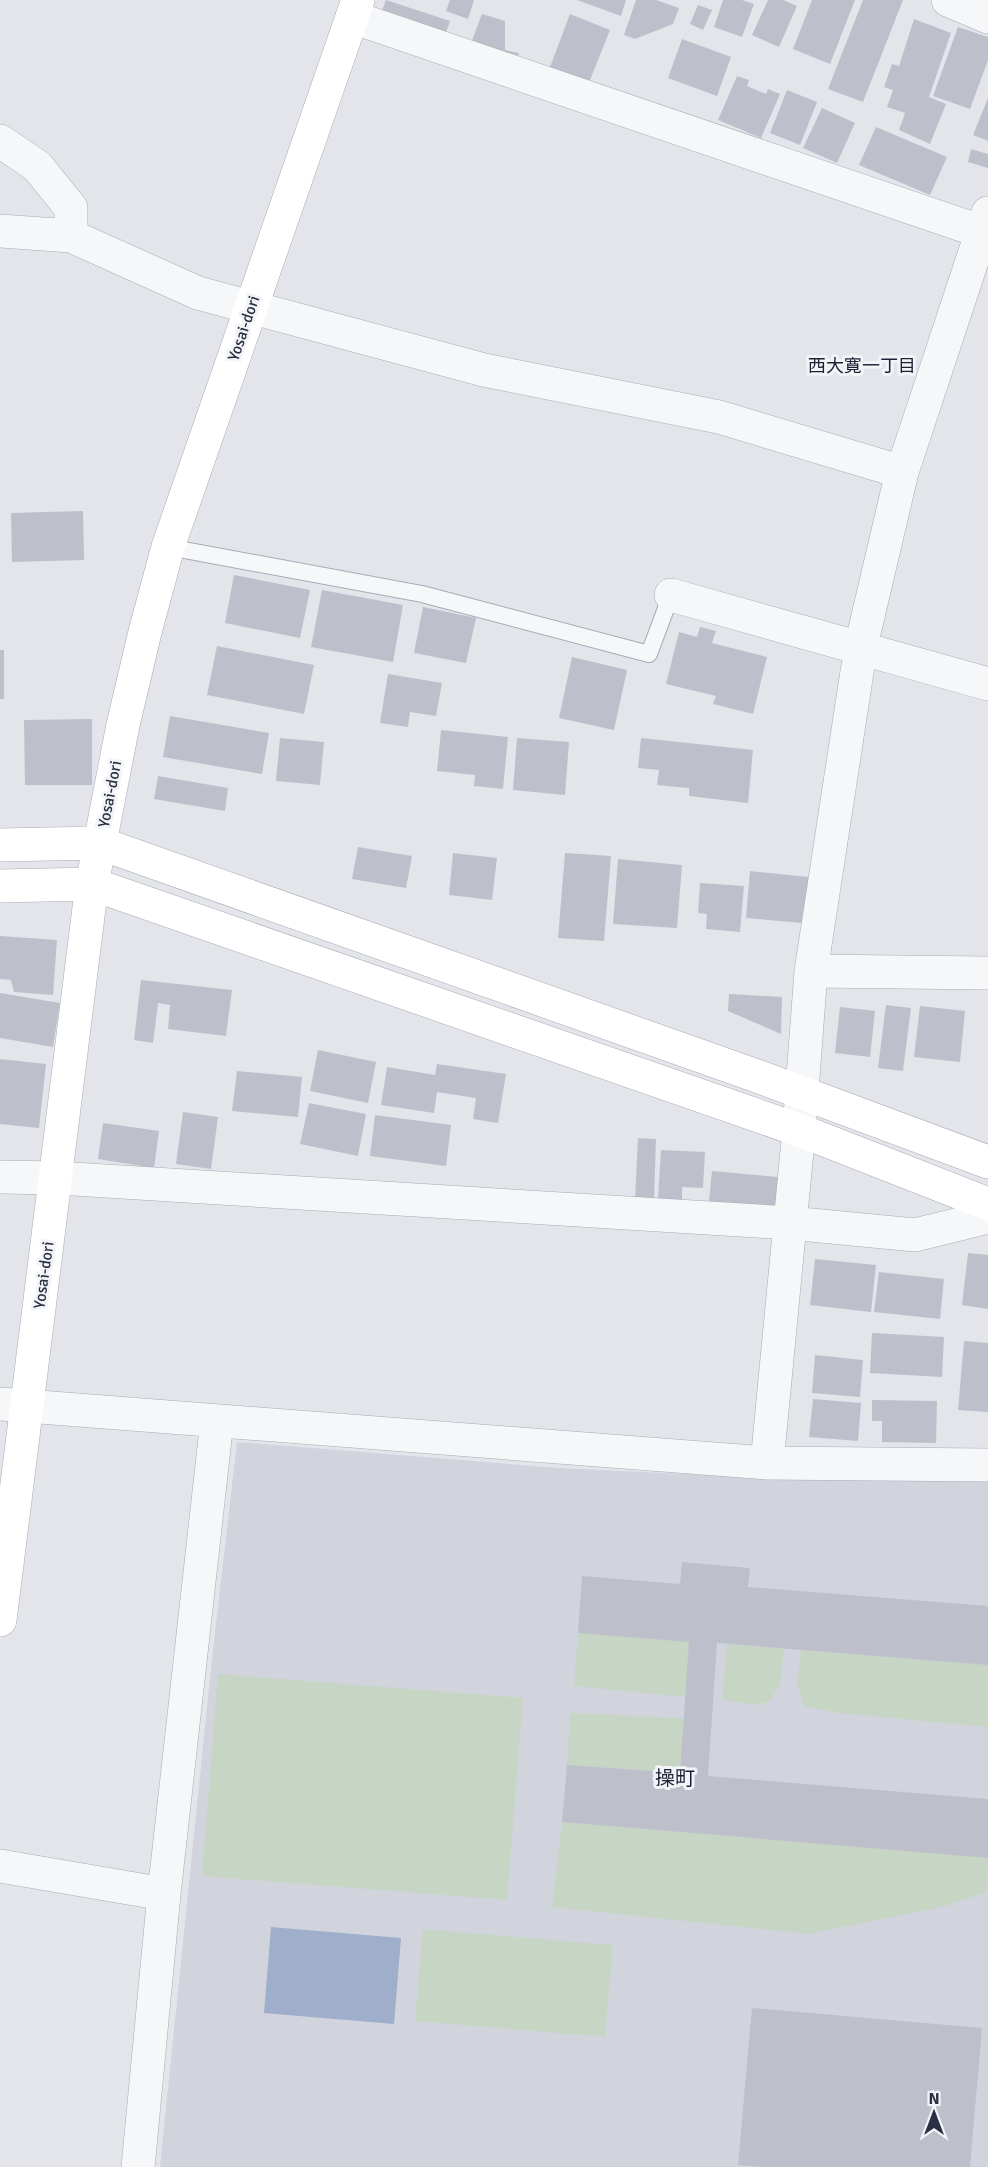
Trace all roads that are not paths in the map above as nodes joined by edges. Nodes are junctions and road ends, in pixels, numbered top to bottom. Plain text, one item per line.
1 (948, 0) edge
2 (355, 9) edge
3 (988, 17) edge
4 (0, 141) edge
5 (985, 227) edge
6 (0, 231) edge
7 (71, 236) junction
8 (250, 307) junction
9 (902, 472) junction
10 (168, 548) junction
11 (671, 595) joint
12 (861, 646) junction
13 (988, 684) edge
14 (99, 843) junction
15 (0, 845) edge
16 (92, 884) junction
17 (0, 886) edge
18 (811, 971) junction
19 (988, 974) edge
20 (802, 1092) junction
21 (799, 1130) junction
22 (988, 1162) edge
23 (0, 1177) edge
24 (57, 1178) junction
25 (988, 1204) edge
26 (988, 1217) edge
27 (790, 1223) junction
28 (13, 1405) edge
29 (217, 1421) junction
30 (767, 1463) junction
31 (988, 1465) edge
32 (0, 1620) edge
33 (0, 1866) edge
34 (164, 1894) junction
35 (138, 2167) edge

1 - 3 street
2 - 5 street
2 - 8 street, Yosai-dori
4 - 7 street
5 - 9 street
6 - 7 street
7 - 8 street
8 - 9 street
8 - 10 street, Yosai-dori
9 - 12 street
10 - 11 lane
10 - 14 street, Yosai-dori
11 - 12 street
12 - 13 street
12 - 18 street
14 - 15 street
14 - 16 street, Yosai-dori
14 - 20 street
16 - 17 street
16 - 21 street
16 - 24 street, Yosai-dori
18 - 19 street
18 - 20 street
20 - 21 street
20 - 22 street
21 - 25 street
21 - 27 street
23 - 24 street
24 - 27 street
24 - 28 street, Yosai-dori
26 - 27 street
27 - 30 street
28 - 29 street
28 - 32 street, Yosai-dori
29 - 30 street
29 - 34 street
30 - 31 street
33 - 34 street
34 - 35 street

